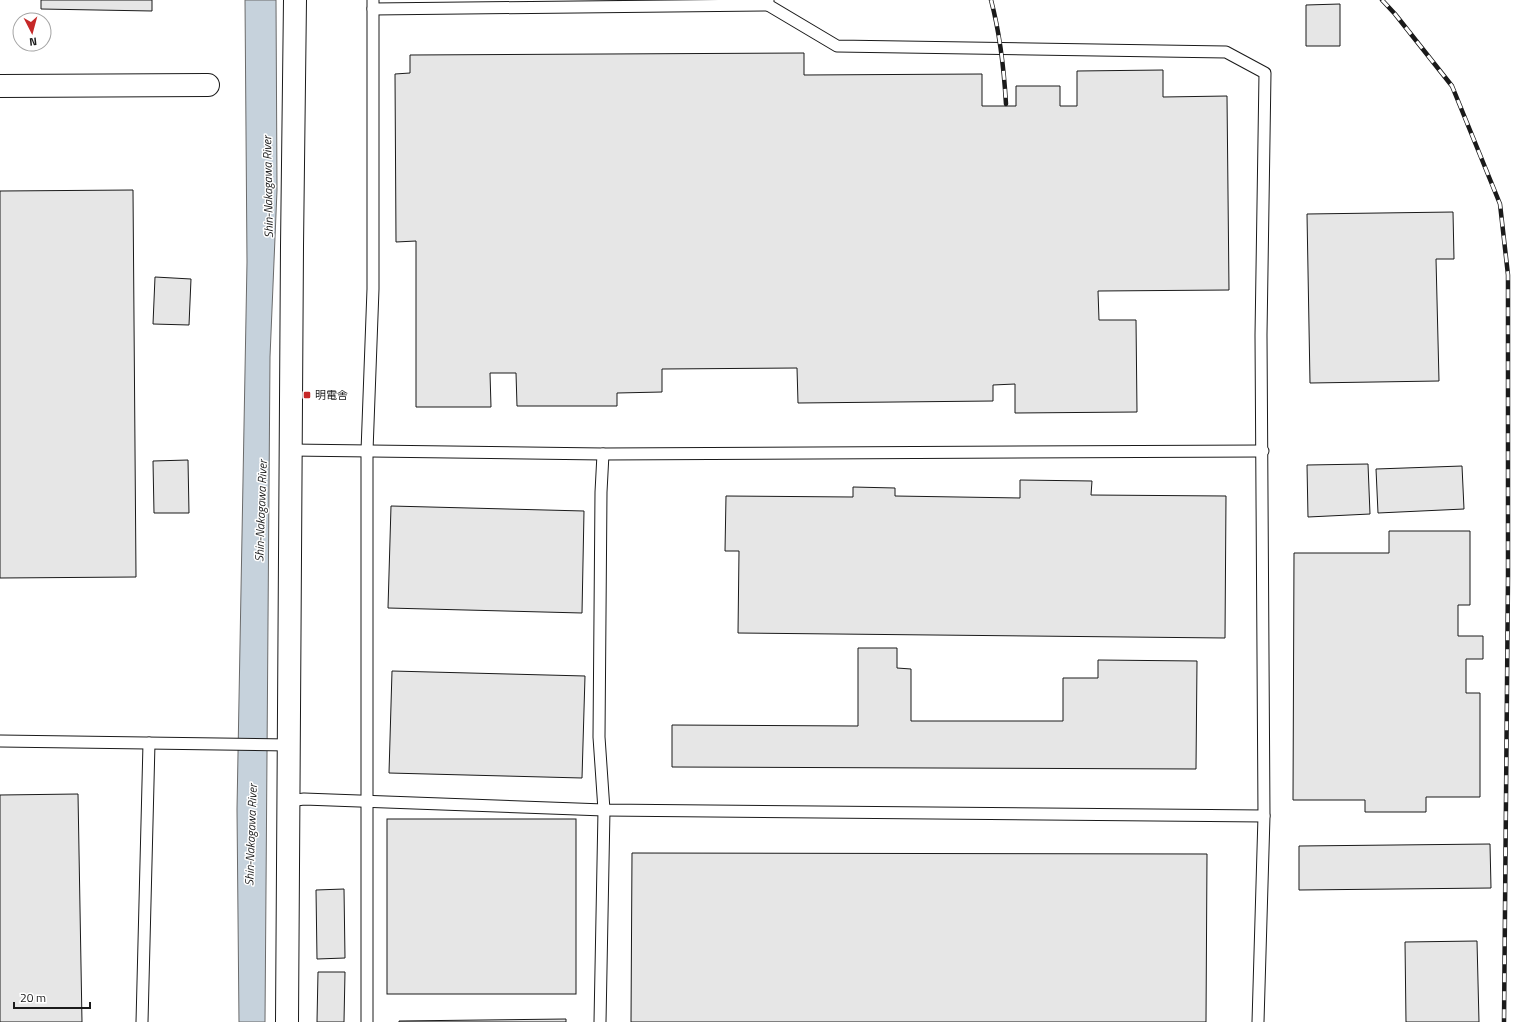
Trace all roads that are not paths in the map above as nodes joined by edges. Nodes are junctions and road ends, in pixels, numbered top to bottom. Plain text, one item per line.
1 (295, 0) edge
2 (768, 3) edge
3 (373, 4) edge
4 (208, 85) dead end
5 (0, 86) edge
6 (291, 450) junction
7 (367, 451) junction
8 (1263, 451) junction
9 (603, 454) junction
10 (0, 742) edge
11 (149, 743) junction
12 (289, 745) junction
13 (288, 801) junction
14 (367, 802) junction
15 (604, 810) junction
16 (1264, 816) junction
17 (142, 1022) edge
18 (287, 1022) edge
19 (367, 1022) edge
20 (600, 1022) edge
21 (1258, 1022) edge

1 - 6 street
2 - 3 lane
2 - 8 lane
3 - 7 lane
4 - 5 street
6 - 7 lane
6 - 12 street
7 - 9 lane
7 - 14 lane
8 - 9 lane
8 - 16 lane
9 - 15 lane
10 - 11 lane
11 - 12 lane
11 - 17 lane
12 - 13 street
13 - 14 lane
13 - 18 street
14 - 15 lane
14 - 19 lane
15 - 16 lane
15 - 20 lane
16 - 21 lane

